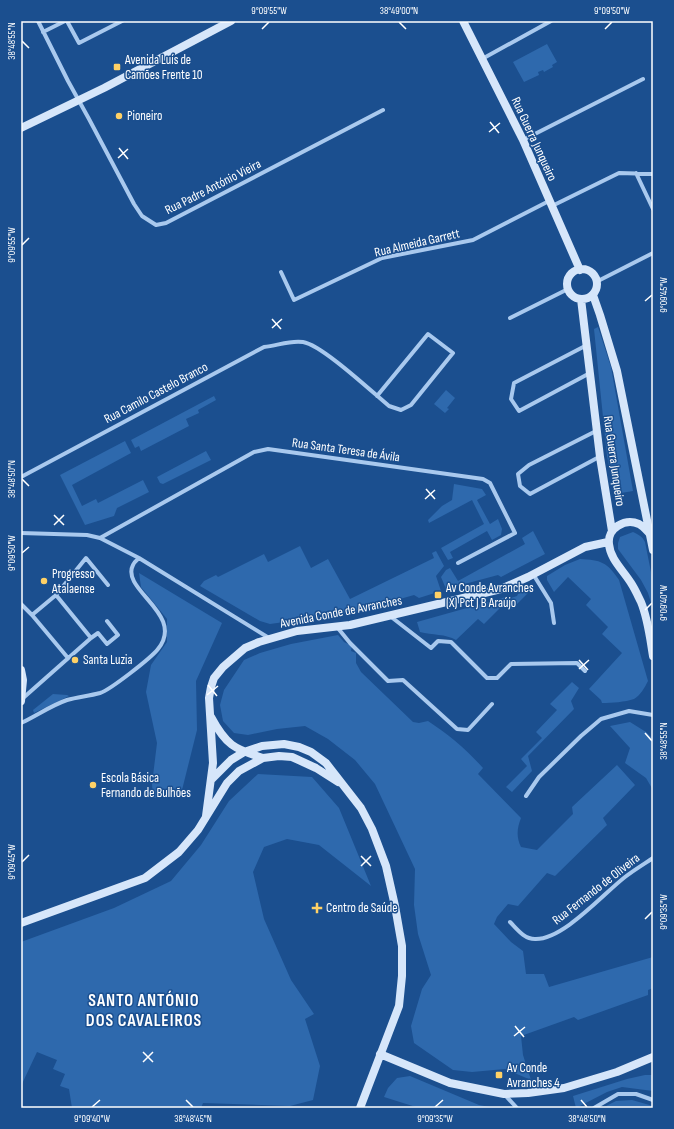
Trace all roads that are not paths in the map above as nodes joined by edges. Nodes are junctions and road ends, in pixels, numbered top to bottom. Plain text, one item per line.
1 (38, 21) edge
2 (66, 21) edge
3 (122, 21) edge
4 (231, 21) edge
5 (462, 21) edge
6 (551, 21) edge
7 (43, 32) junction
8 (482, 59) junction
9 (643, 79) dead end
10 (79, 100) junction
11 (383, 110) dead end
12 (21, 128) edge
13 (523, 140) junction
14 (636, 173) junction
15 (653, 174) edge
16 (551, 203) junction
17 (653, 209) edge
18 (653, 253) edge
19 (580, 270) junction
20 (281, 272) dead end
21 (596, 282) junction
22 (568, 289) junction
23 (593, 295) junction
24 (581, 299) junction
25 (510, 318) dead end
26 (587, 344) junction
27 (590, 373) junction
28 (377, 396) junction
29 (597, 431) junction
30 (600, 457) junction
31 (21, 477) edge
32 (612, 531) junction
33 (21, 533) edge
34 (650, 534) junction
35 (100, 538) junction
36 (608, 542) junction
37 (653, 550) edge
38 (139, 558) junction
39 (458, 563) dead end
40 (533, 574) junction
41 (108, 584) dead end
42 (56, 595) junction
43 (21, 604) edge
44 (32, 615) junction
45 (390, 616) junction
46 (106, 621) dead end
47 (554, 623) dead end
48 (336, 626) junction
49 (91, 638) junction
50 (270, 639) junction
51 (653, 656) edge
52 (68, 658) junction
53 (21, 670) edge
54 (585, 671) dead end
55 (21, 700) edge
56 (492, 704) dead end
57 (653, 714) edge
58 (210, 715) junction
59 (21, 723) edge
60 (244, 752) junction
61 (263, 758) junction
62 (211, 780) junction
63 (344, 785) junction
64 (526, 796) dead end
65 (206, 816) junction
66 (653, 858) edge
67 (510, 922) dead end
68 (21, 923) edge
69 (380, 1054) junction
70 (653, 1057) edge
71 (504, 1094) junction
72 (653, 1100) edge
73 (360, 1108) edge
74 (517, 1108) edge
75 (594, 1108) edge

1 - 7 street, Rua Padre António Vieira
2 - 3 street
2 - 7 street
4 - 10 street
5 - 8 street, Rua Guerra Junqueiro
6 - 8 street
7 - 10 street, Rua Padre António Vieira
8 - 13 street, Rua Guerra Junqueiro
9 - 13 street
10 - 11 street, Rua Padre António Vieira
10 - 12 street
13 - 16 street, Rua Guerra Junqueiro
14 - 15 street
14 - 16 street
14 - 17 street
16 - 19 street, Rua Guerra Junqueiro
16 - 20 street, Rua Almeida Garrett
18 - 21 street
19 - 21 street
19 - 22 street
21 - 23 street
22 - 24 street
22 - 25 street
23 - 24 street
23 - 34 street, Rua Guerra Junqueiro
24 - 26 street, Rua Guerra Junqueiro
26 - 27 street, Rua Guerra Junqueiro
26 - 27 street
27 - 29 street, Rua Guerra Junqueiro
28 - 28 street
28 - 31 street, Rua Camilo Castelo Branco
29 - 30 street, Rua Guerra Junqueiro
29 - 30 street
30 - 32 street, Rua Guerra Junqueiro
32 - 34 street
32 - 36 street
33 - 35 street
34 - 37 street, Rua Guerra Junqueiro
35 - 38 street
35 - 39 street, Rua Santa Teresa de Ávila
36 - 40 street, Avenida Conde de Avranches
36 - 51 street
38 - 50 street
38 - 59 street
40 - 45 street, Avenida Conde de Avranches
40 - 47 street
41 - 42 street
42 - 44 street
42 - 49 street
43 - 44 street
44 - 52 street
45 - 48 street, Avenida Conde de Avranches
45 - 54 street
46 - 49 street
48 - 50 street, Avenida Conde de Avranches
48 - 56 street
49 - 52 street
50 - 58 street, Avenida Conde de Avranches
52 - 55 street
53 - 55 street
57 - 64 street
58 - 60 street
58 - 62 street, Avenida Conde de Avranches
60 - 61 street
60 - 62 street
60 - 63 street
61 - 63 street
61 - 65 street
62 - 65 street, Avenida Conde de Avranches
63 - 69 street
65 - 68 street
66 - 67 street, Rua Fernando de Oliveira
69 - 71 street
69 - 73 street
70 - 71 street
71 - 74 street
72 - 75 street

